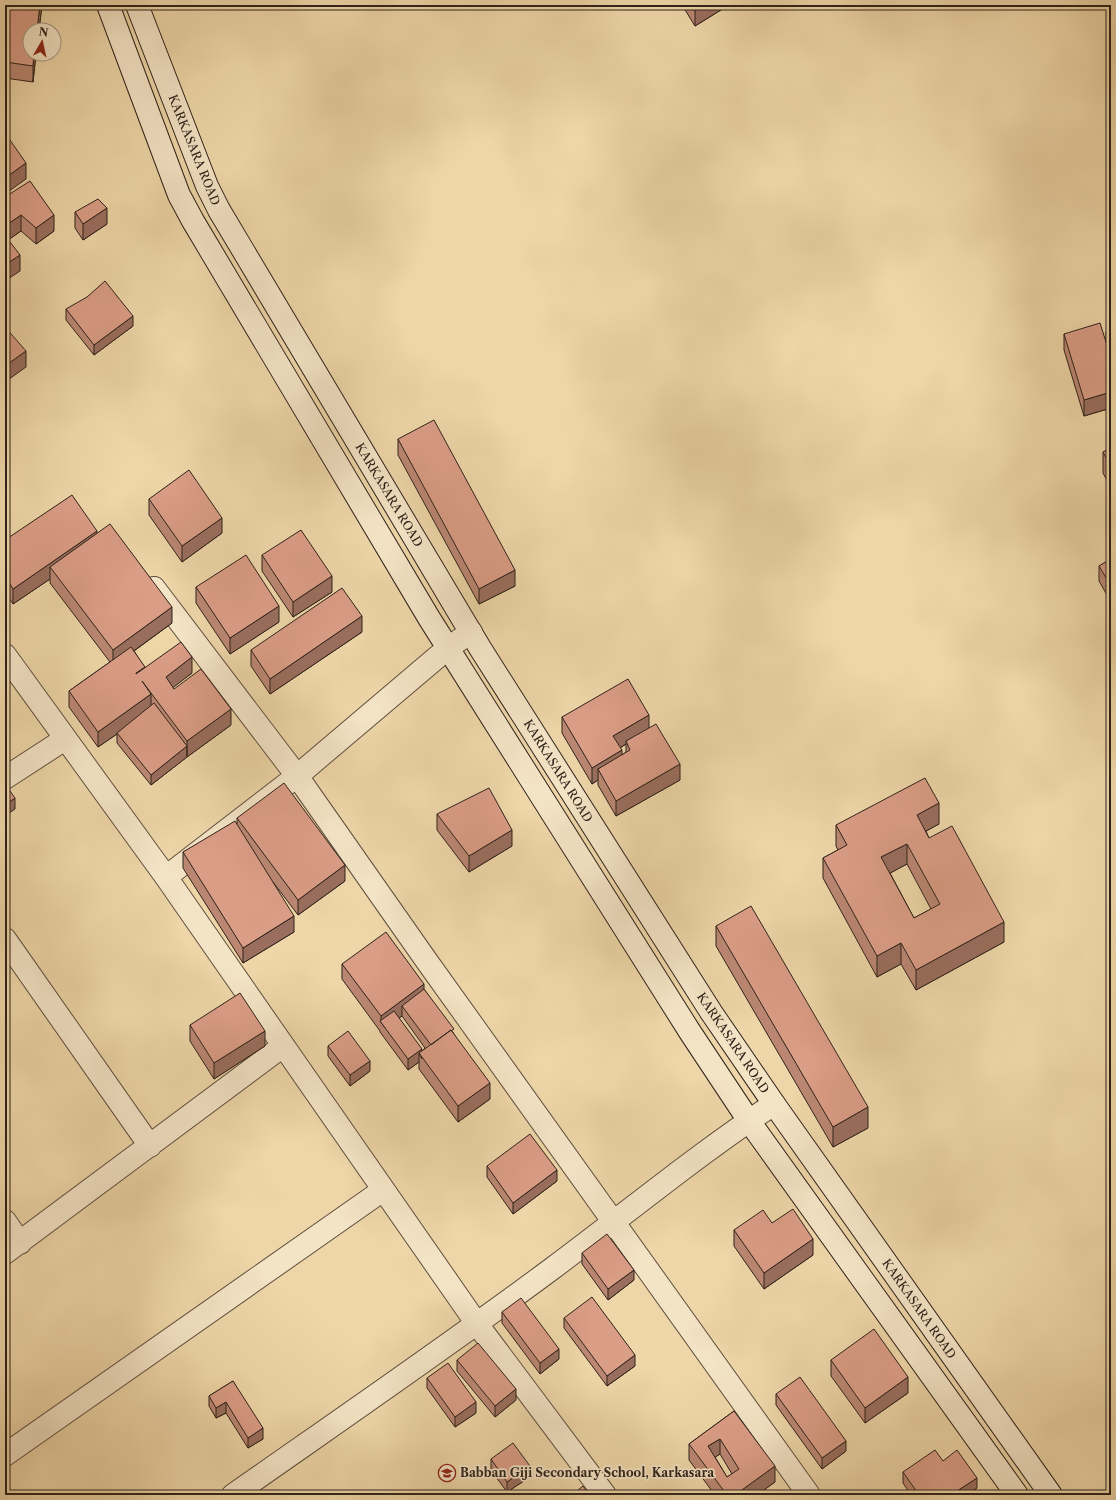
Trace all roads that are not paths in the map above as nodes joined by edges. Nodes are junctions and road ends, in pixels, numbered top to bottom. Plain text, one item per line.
1 (108, 5) edge
2 (137, 5) edge
3 (144, 575) edge
4 (471, 632) junction
5 (448, 648) junction
6 (5, 655) edge
7 (65, 739) junction
8 (297, 776) junction
9 (5, 778) edge
10 (166, 877) junction
11 (5, 939) edge
12 (283, 1046) junction
13 (774, 1104) junction
14 (749, 1121) junction
15 (150, 1146) junction
16 (383, 1190) junction
17 (5, 1221) edge
18 (614, 1223) junction
19 (13, 1248) edge
20 (477, 1324) junction
21 (5, 1456) edge
22 (233, 1495) edge
23 (605, 1495) edge
24 (809, 1495) edge
25 (1016, 1495) edge
26 (1052, 1495) edge

1 - 5 street
2 - 4 street, KARKASARA ROAD
3 - 8 street
4 - 5 street
4 - 13 street, KARKASARA ROAD
5 - 8 street
5 - 14 street
6 - 7 street
7 - 9 street
7 - 10 street
8 - 10 street
8 - 18 street
10 - 12 street
11 - 15 street
12 - 15 street
12 - 16 street
13 - 14 street
13 - 26 street, KARKASARA ROAD
14 - 18 street
14 - 25 street
15 - 19 street
16 - 20 street
16 - 21 street
17 - 19 street
18 - 20 street
18 - 24 street
20 - 22 street
20 - 23 street

